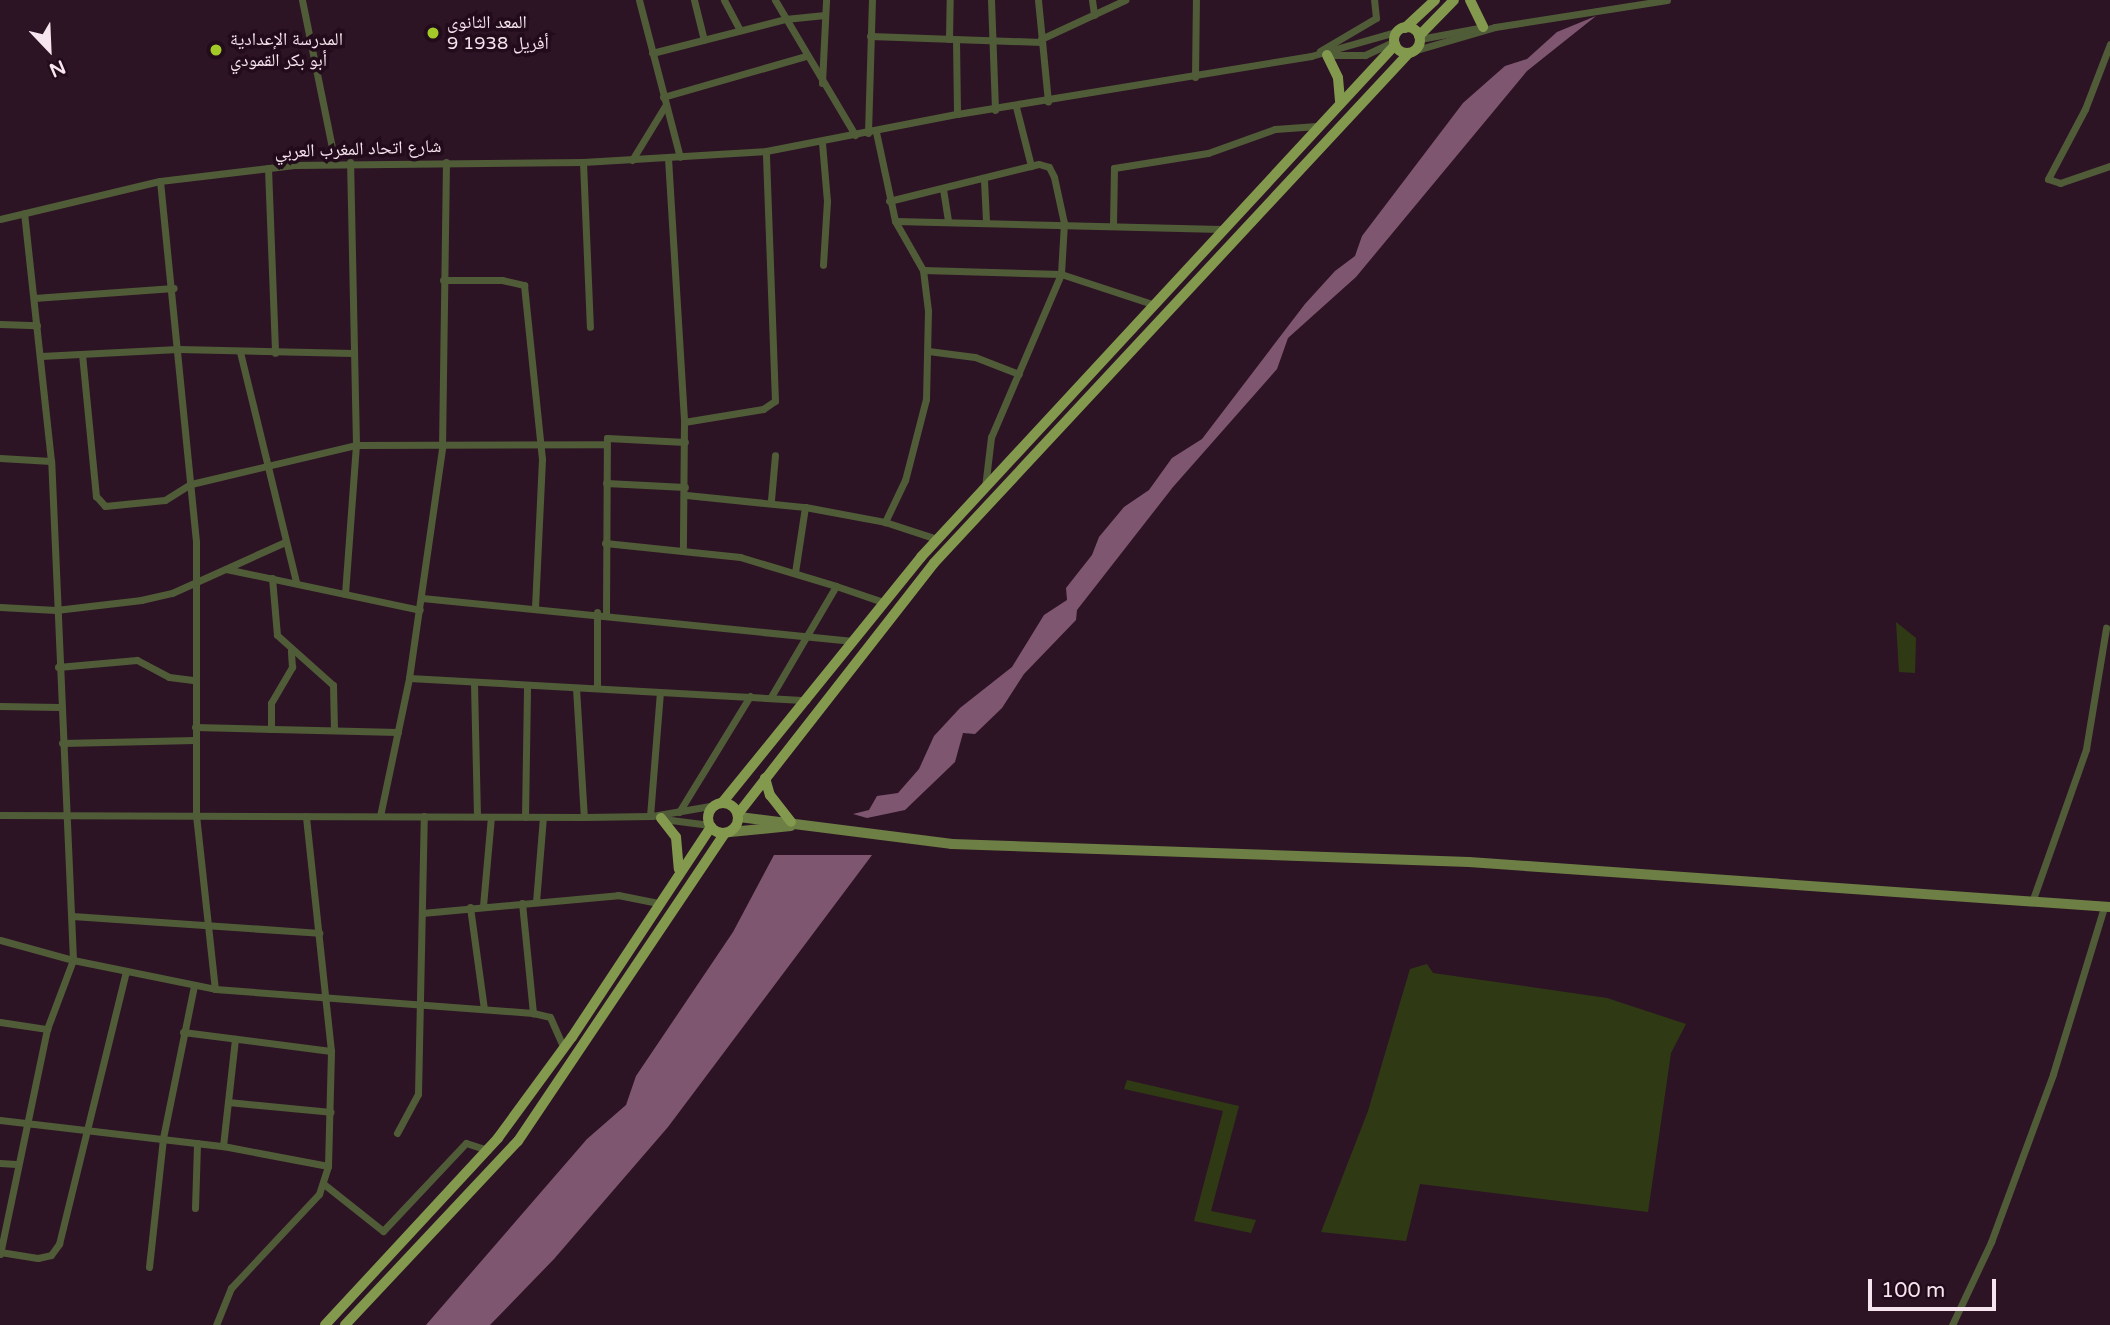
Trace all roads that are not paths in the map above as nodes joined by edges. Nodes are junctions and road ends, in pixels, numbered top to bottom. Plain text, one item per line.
1 (302, 0) edge
2 (639, 0) edge
3 (694, 0) edge
4 (724, 0) edge
5 (775, 0) edge
6 (826, 0) edge
7 (872, 0) edge
8 (950, 0) edge
9 (991, 0) edge
10 (1038, 0) edge
11 (1092, 0) edge
12 (1125, 0) edge
13 (1196, 0) edge
14 (1374, 0) edge
15 (1435, 0) edge
16 (1454, 0) edge
17 (1471, 0) edge
18 (1667, 0) edge
19 (825, 15) junction
20 (1094, 15) junction
21 (785, 19) junction
22 (1489, 27) junction
23 (740, 30) junction
24 (870, 36) junction
25 (1398, 36) junction
26 (1419, 37) junction
27 (704, 40) junction
28 (953, 40) junction
29 (1041, 41) junction
30 (994, 42) junction
31 (2110, 44) edge
32 (1411, 52) junction
33 (652, 53) junction
34 (1325, 54) junction
35 (806, 56) junction
36 (1311, 56) junction
37 (1195, 77) junction
38 (822, 83) junction
39 (664, 101) junction
40 (1340, 101) junction
41 (1048, 102) junction
42 (1016, 107) junction
43 (995, 110) junction
44 (957, 114) junction
45 (1317, 126) junction
46 (872, 132) junction
47 (855, 135) junction
48 (822, 143) junction
49 (766, 151) junction
50 (680, 157) junction
51 (668, 158) junction
52 (632, 160) junction
53 (335, 162) junction
54 (350, 162) junction
55 (446, 162) junction
56 (583, 162) junction
57 (1031, 166) junction
58 (2110, 166) edge
59 (268, 168) junction
60 (984, 180) junction
61 (160, 181) junction
62 (943, 189) junction
63 (889, 201) junction
64 (24, 213) junction
65 (0, 219) edge
66 (948, 221) junction
67 (986, 221) junction
68 (895, 222) junction
69 (1064, 223) junction
70 (1113, 225) junction
71 (1221, 229) junction
72 (823, 265) dead end
73 (923, 271) junction
74 (1061, 274) junction
75 (443, 280) junction
76 (174, 288) junction
77 (34, 298) junction
78 (1152, 304) junction
79 (0, 324) edge
80 (37, 325) junction
81 (590, 327) dead end
82 (178, 349) junction
83 (928, 351) junction
84 (240, 352) junction
85 (275, 353) junction
86 (353, 353) junction
87 (82, 354) junction
88 (41, 356) junction
89 (1019, 374) junction
90 (684, 422) junction
91 (685, 442) junction
92 (606, 444) junction
93 (356, 445) junction
94 (541, 447) junction
95 (442, 448) junction
96 (775, 455) dead end
97 (0, 458) edge
98 (51, 461) junction
99 (266, 468) junction
100 (606, 483) junction
101 (191, 484) junction
102 (985, 487) junction
103 (685, 491) junction
104 (771, 500) junction
105 (805, 507) junction
106 (885, 522) junction
107 (937, 539) junction
108 (285, 542) junction
109 (605, 543) junction
110 (682, 549) junction
111 (224, 569) junction
112 (795, 572) junction
113 (272, 578) junction
114 (296, 582) junction
115 (195, 583) junction
116 (836, 586) junction
117 (345, 594) junction
118 (422, 598) junction
119 (883, 602) junction
120 (0, 607) edge
121 (535, 608) junction
122 (56, 610) junction
123 (420, 610) junction
124 (601, 613) junction
125 (2106, 628) dead end
126 (804, 634) junction
127 (853, 641) junction
128 (291, 651) junction
129 (58, 667) junction
130 (409, 678) junction
131 (195, 680) junction
132 (474, 684) junction
133 (527, 686) junction
134 (576, 688) junction
135 (597, 688) junction
136 (660, 693) junction
137 (750, 696) junction
138 (771, 697) junction
139 (806, 701) junction
140 (0, 706) edge
141 (59, 707) junction
142 (195, 727) junction
143 (271, 729) junction
144 (334, 730) junction
145 (397, 732) junction
146 (195, 740) junction
147 (62, 743) junction
148 (765, 778) junction
149 (719, 804) junction
150 (679, 812) junction
151 (0, 815) edge
152 (196, 815) junction
153 (306, 816) junction
154 (380, 816) junction
155 (424, 816) junction
156 (738, 816) junction
157 (67, 817) junction
158 (477, 817) junction
159 (491, 817) junction
160 (525, 817) junction
161 (543, 817) junction
162 (584, 817) junction
163 (654, 817) junction
164 (795, 824) junction
165 (710, 826) junction
166 (727, 833) junction
167 (679, 869) junction
168 (2033, 899) junction
169 (537, 902) junction
170 (523, 903) junction
171 (658, 903) junction
172 (483, 906) junction
173 (470, 907) junction
174 (2107, 907) edge
175 (422, 913) junction
176 (72, 916) junction
177 (210, 924) junction
178 (319, 933) junction
179 (0, 940) edge
180 (73, 960) junction
181 (126, 971) junction
182 (194, 986) junction
183 (215, 989) junction
184 (327, 999) junction
185 (418, 1006) junction
186 (484, 1009) junction
187 (533, 1013) junction
188 (0, 1022) edge
189 (47, 1029) junction
190 (183, 1032) junction
191 (234, 1040) junction
192 (564, 1048) junction
193 (331, 1051) junction
194 (228, 1102) junction
195 (331, 1112) junction
196 (0, 1120) edge
197 (25, 1122) junction
198 (88, 1131) junction
199 (397, 1133) dead end
200 (163, 1138) junction
201 (197, 1143) junction
202 (223, 1146) junction
203 (488, 1150) junction
204 (0, 1163) edge
205 (16, 1164) junction
206 (328, 1166) junction
207 (325, 1185) junction
208 (195, 1209) dead end
209 (0, 1253) edge
210 (149, 1267) dead end
211 (216, 1325) edge
212 (325, 1325) edge
213 (345, 1325) edge
214 (1952, 1325) edge

1 - 53 street
2 - 33 street
3 - 27 street
4 - 23 street
5 - 21 street
6 - 19 street
7 - 24 street
8 - 28 street
9 - 30 street
10 - 29 street
11 - 20 street
12 - 20 street
13 - 37 street
14 - 36 street
15 - 25 main road
16 - 26 main road
17 - 22 main road
18 - 22 street
19 - 21 street
19 - 38 street
20 - 29 street
21 - 23 street
21 - 35 street
22 - 26 street
22 - 32 street
23 - 27 street
24 - 28 street
24 - 46 street
25 - 26 main road
25 - 32 main road
25 - 34 street
25 - 34 street
25 - 40 main road
26 - 32 main road
27 - 33 street
28 - 30 street
28 - 44 street
29 - 30 street
29 - 41 street
30 - 43 street
31 - 58 street
32 - 148 main road
33 - 39 street
34 - 36 street, شارع اتحاد المغرب العربي
34 - 40 main road
35 - 38 street
35 - 39 street
36 - 37 street, شارع اتحاد المغرب العربي
37 - 41 street, شارع اتحاد المغرب العربي
38 - 47 street
39 - 50 street
39 - 52 street
40 - 45 main road
41 - 42 street, شارع اتحاد المغرب العربي
42 - 43 street, شارع اتحاد المغرب العربي
42 - 57 street
43 - 44 street, شارع اتحاد المغرب العربي
44 - 46 street, شارع اتحاد المغرب العربي
45 - 70 street
45 - 71 main road
46 - 47 street, شارع اتحاد المغرب العربي
46 - 63 street
47 - 48 street, شارع اتحاد المغرب العربي
48 - 49 street, شارع اتحاد المغرب العربي
48 - 72 street
49 - 50 street, شارع اتحاد المغرب العربي
49 - 90 street
50 - 51 street, شارع اتحاد المغرب العربي
51 - 52 street, شارع اتحاد المغرب العربي
51 - 90 street
52 - 56 street, شارع اتحاد المغرب العربي
53 - 54 street, شارع اتحاد المغرب العربي
53 - 59 street, شارع اتحاد المغرب العربي
54 - 55 street, شارع اتحاد المغرب العربي
54 - 86 street
55 - 56 street, شارع اتحاد المغرب العربي
55 - 75 street
56 - 81 street
57 - 60 street
57 - 69 street
59 - 61 street, شارع اتحاد المغرب العربي
59 - 85 street
60 - 62 street
60 - 67 street
61 - 64 street, شارع اتحاد المغرب العربي
61 - 76 street
62 - 63 street
62 - 66 street
63 - 68 street
64 - 65 street, شارع اتحاد المغرب العربي
64 - 77 street
66 - 67 street
66 - 68 street
67 - 69 street
68 - 73 street
69 - 70 street
69 - 74 street
70 - 71 street
71 - 78 main road
73 - 74 street
73 - 83 street
74 - 78 street
74 - 89 street
75 - 94 street
75 - 95 street
76 - 77 street
76 - 82 street
77 - 80 street
78 - 102 main road
79 - 80 street
80 - 88 street
82 - 84 street
82 - 87 street
82 - 101 street
83 - 89 street
83 - 106 street
84 - 85 street
84 - 99 street
85 - 86 street
86 - 93 street
87 - 88 street
87 - 101 street
88 - 98 street
89 - 102 street
90 - 91 street
91 - 92 street
91 - 103 street
92 - 94 street
92 - 100 street
93 - 95 street
93 - 99 street
93 - 117 street
94 - 95 street
94 - 121 street
95 - 118 street
96 - 104 street
97 - 98 street
98 - 122 street
99 - 101 street
99 - 108 street
100 - 103 street
100 - 109 street
101 - 115 street
102 - 107 main road
103 - 104 street
103 - 110 street
104 - 105 street
105 - 106 street
105 - 112 street
106 - 107 street
107 - 119 main road
108 - 111 street
108 - 114 street
109 - 110 street
109 - 124 street
110 - 112 street
111 - 113 street
111 - 115 street
112 - 116 street
113 - 114 street
113 - 128 street
114 - 117 street
115 - 122 street
115 - 131 street
116 - 119 street
116 - 126 street
117 - 123 street
118 - 121 street
118 - 123 street
119 - 127 main road
120 - 122 street
121 - 124 street
122 - 129 street
123 - 130 street
124 - 126 street
124 - 135 street
125 - 168 street
126 - 127 street
126 - 138 street
127 - 139 main road
128 - 143 street
128 - 144 street
129 - 131 street
129 - 141 street
130 - 132 street
130 - 145 street
131 - 142 street
132 - 133 street
132 - 158 street
133 - 134 street
133 - 160 street
134 - 135 street
134 - 162 street
135 - 136 street
136 - 137 street
136 - 163 street
137 - 138 street
137 - 150 street
138 - 139 street
139 - 149 main road
140 - 141 street
141 - 147 street
142 - 143 street
142 - 146 street
143 - 144 street
144 - 145 street
145 - 154 street
146 - 147 street
146 - 152 street
147 - 157 street
148 - 156 main road
148 - 164 main road
149 - 150 street
149 - 156 main road
149 - 165 main road
150 - 163 street
151 - 157 street
152 - 153 street
152 - 157 street
152 - 177 street
153 - 154 street
153 - 178 street
154 - 155 street
155 - 158 street
155 - 175 street
156 - 164 street
156 - 166 main road
157 - 176 street
158 - 159 street
159 - 160 street
159 - 172 street
160 - 161 street
161 - 162 street
161 - 169 street
162 - 163 street
163 - 165 street
163 - 167 main road
164 - 166 street
164 - 168 street
165 - 166 main road
165 - 167 main road
166 - 213 main road
167 - 171 main road
168 - 174 street
169 - 170 street
169 - 171 street
170 - 172 street
170 - 187 street
171 - 192 main road
172 - 173 street
173 - 175 street
173 - 186 street
174 - 214 street
175 - 185 street
176 - 177 street
176 - 180 street
177 - 178 street
177 - 183 street
178 - 184 street
179 - 180 street
180 - 181 street
180 - 189 street
181 - 182 street
181 - 198 street
182 - 183 street
182 - 190 street
183 - 184 street
184 - 185 street
184 - 193 street
185 - 186 street
185 - 199 street
186 - 187 street
187 - 192 street
188 - 189 street
189 - 197 street
190 - 191 street
190 - 200 street
191 - 193 street
191 - 194 street
192 - 203 main road
193 - 195 street
194 - 195 street
194 - 202 street
195 - 206 street
196 - 197 street
197 - 198 street
197 - 205 street
198 - 200 street
198 - 209 street
200 - 201 street
200 - 210 street
201 - 202 street
201 - 208 street
202 - 206 street
203 - 207 street
203 - 212 main road
204 - 205 street
205 - 209 street
206 - 207 street
207 - 211 street

